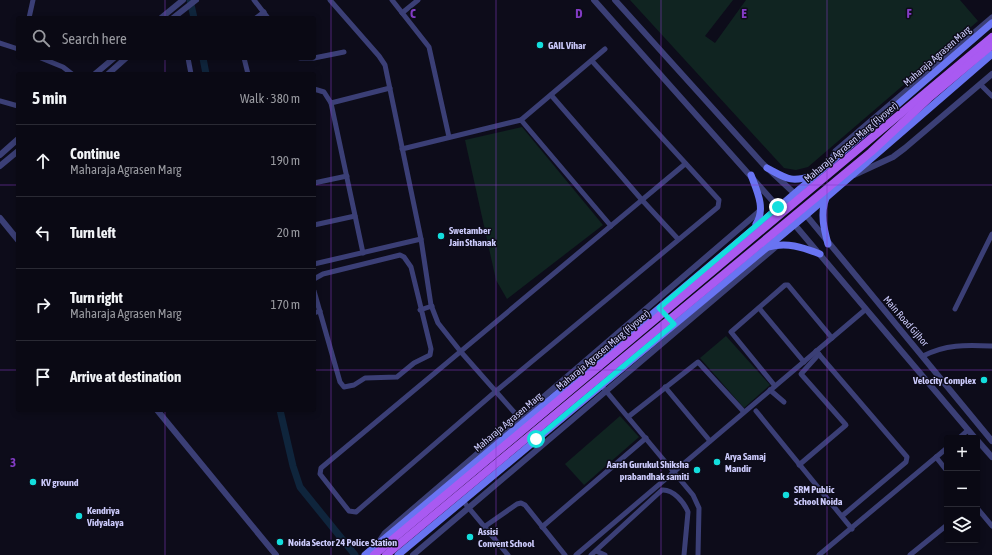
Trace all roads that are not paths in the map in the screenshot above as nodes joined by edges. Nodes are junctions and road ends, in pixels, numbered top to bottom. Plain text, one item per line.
1 (33, 0) edge
2 (183, 0) edge
3 (196, 0) edge
4 (254, 0) edge
5 (330, 0) edge
6 (392, 0) edge
7 (418, 0) edge
8 (594, 0) edge
9 (615, 0) edge
10 (264, 12) junction
11 (402, 13) junction
12 (29, 16) edge
13 (163, 16) edge
14 (178, 16) edge
15 (259, 16) edge
16 (267, 16) edge
17 (992, 17) edge
18 (992, 23) edge
19 (992, 37) edge
20 (0, 43) edge
21 (992, 45) edge
22 (16, 48) edge
23 (605, 49) dead end
24 (344, 52) dead end
25 (957, 52) junction
26 (992, 54) edge
27 (316, 58) edge
28 (46, 60) edge
29 (112, 60) edge
30 (124, 60) edge
31 (188, 60) edge
32 (244, 60) edge
33 (592, 61) junction
34 (972, 71) junction
35 (69, 72) edge
36 (97, 72) edge
37 (110, 72) edge
38 (191, 72) edge
39 (248, 72) edge
40 (992, 74) edge
41 (980, 84) junction
42 (390, 88) junction
43 (316, 90) edge
44 (551, 95) junction
45 (992, 96) edge
46 (0, 101) edge
47 (330, 103) junction
48 (16, 105) edge
49 (521, 120) junction
50 (449, 137) junction
51 (16, 141) edge
52 (402, 148) junction
53 (16, 153) edge
54 (0, 155) edge
55 (829, 163) junction
56 (685, 164) junction
57 (0, 166) edge
58 (768, 168) junction
59 (818, 173) junction
60 (751, 175) junction
61 (346, 176) junction
62 (847, 178) junction
63 (316, 183) edge
64 (794, 193) junction
65 (827, 196) junction
66 (642, 200) junction
67 (778, 207) junction
68 (761, 210) junction
69 (806, 215) junction
70 (355, 216) junction
71 (0, 218) edge
72 (794, 224) junction
73 (316, 225) edge
74 (611, 226) junction
75 (751, 231) junction
76 (992, 234) edge
77 (16, 238) edge
78 (422, 239) junction
79 (678, 239) junction
80 (828, 244) junction
81 (778, 245) junction
82 (765, 248) junction
83 (363, 253) junction
84 (820, 254) junction
85 (316, 264) edge
86 (316, 278) edge
87 (316, 297) edge
88 (432, 306) junction
89 (659, 308) junction
90 (759, 308) junction
91 (866, 309) junction
92 (955, 309) dead end
93 (420, 310) junction
94 (320, 311) junction
95 (316, 312) edge
96 (674, 324) junction
97 (832, 338) junction
98 (992, 346) edge
99 (461, 352) junction
100 (817, 353) junction
101 (923, 356) junction
102 (804, 362) junction
103 (604, 387) junction
104 (665, 387) junction
105 (772, 388) junction
106 (495, 392) junction
107 (784, 402) dead end
108 (756, 411) dead end
109 (159, 412) edge
110 (744, 412) junction
111 (628, 417) junction
112 (521, 420) junction
113 (968, 430) junction
114 (962, 435) edge
115 (972, 435) edge
116 (646, 438) junction
117 (710, 441) junction
118 (992, 441) edge
119 (980, 444) edge
120 (944, 451) edge
121 (484, 455) junction
122 (992, 457) edge
123 (936, 458) junction
124 (800, 465) junction
125 (944, 467) edge
126 (498, 472) junction
127 (674, 472) junction
128 (463, 501) junction
129 (468, 508) junction
130 (980, 512) edge
131 (842, 516) junction
132 (992, 526) edge
133 (484, 527) junction
134 (542, 527) junction
135 (944, 527) edge
136 (852, 529) junction
137 (379, 543) junction
138 (828, 549) junction
139 (594, 553) edge
140 (369, 554) edge
141 (276, 555) edge
142 (386, 555) edge
143 (398, 555) edge
144 (413, 555) edge
145 (508, 555) edge
146 (566, 555) edge
147 (576, 555) edge
148 (605, 555) edge
149 (684, 555) edge
150 (698, 555) edge
151 (819, 555) edge
152 (833, 555) edge
153 (910, 555) edge

1 - 12 street
2 - 13 street
3 - 14 street
4 - 10 street
5 - 42 street
6 - 11 street
7 - 11 street
8 - 60 street
9 - 58 street
10 - 15 street
10 - 16 street
11 - 50 street
17 - 55 street
18 - 25 main road, Maharaja Agrasen Marg
19 - 140 main road, Maharaja Agrasen Marg (Flyover), bridge
20 - 22 street
21 - 142 main road, Maharaja Agrasen Marg (Flyover), bridge
23 - 33 street
24 - 27 street
25 - 34 main road
25 - 55 main road, Maharaja Agrasen Marg
26 - 34 main road
28 - 35 street
29 - 36 street
30 - 37 street
31 - 38 street
32 - 39 street
33 - 44 street
33 - 56 street
34 - 62 main road
40 - 41 street
41 - 45 street
41 - 62 street
42 - 47 street
42 - 52 street
43 - 47 street
44 - 49 street
44 - 66 street
46 - 48 street
47 - 61 street
49 - 50 street
49 - 74 street
50 - 52 street
51 - 54 street
52 - 78 street
53 - 57 street
55 - 59 main road, Maharaja Agrasen Marg
56 - 66 street
56 - 79 street
58 - 59 main road
58 - 64 street
59 - 64 main road, Maharaja Agrasen Marg
60 - 67 street
60 - 68 main road
61 - 63 street
61 - 70 street
62 - 65 main road
64 - 67 main road, Maharaja Agrasen Marg
65 - 69 main road
65 - 80 main road
66 - 74 street
66 - 79 street
67 - 75 main road, Maharaja Agrasen Marg
68 - 75 main road
68 - 112 street
69 - 72 main road
69 - 80 street, Main Road Gijhor
70 - 73 street
70 - 83 street
71 - 77 street
72 - 82 main road
72 - 84 street
74 - 99 street
75 - 89 main road, Maharaja Agrasen Marg
76 - 92 street
78 - 83 street
78 - 88 street
79 - 106 street
80 - 101 street, Main Road Gijhor
81 - 82 main road
81 - 84 main road
81 - 103 street
82 - 96 main road
83 - 85 street
84 - 91 street
86 - 93 street
87 - 94 street
88 - 93 street
88 - 99 street
89 - 96 main road
89 - 112 main road, Maharaja Agrasen Marg
90 - 97 street
90 - 102 street
90 - 105 street
91 - 97 street
91 - 113 street
93 - 94 street
94 - 95 street
96 - 103 main road
97 - 100 street
98 - 101 street
99 - 106 street
99 - 106 street
100 - 102 street
100 - 124 street
100 - 131 street
101 - 118 street, Main Road Gijhor
102 - 105 street
103 - 111 street
103 - 126 main road
103 - 129 street
104 - 110 street
104 - 111 street
104 - 117 street
105 - 107 street
105 - 110 street
106 - 112 street
108 - 124 street
109 - 141 street
110 - 117 street
111 - 116 street
112 - 121 main road, Maharaja Agrasen Marg
112 - 137 street
113 - 114 street
113 - 115 street
116 - 127 street
116 - 134 street
117 - 127 street
119 - 122 street
120 - 123 street
121 - 126 main road
121 - 137 main road, Maharaja Agrasen Marg
123 - 125 street
123 - 136 street
124 - 131 street
126 - 128 main road
127 - 147 street
127 - 150 street
128 - 129 street
128 - 143 main road
129 - 133 street
129 - 144 street
130 - 132 street
131 - 136 street
133 - 134 street
133 - 145 street
134 - 146 street
135 - 153 street
136 - 138 street
137 - 140 main road, Maharaja Agrasen Marg
138 - 151 street
138 - 152 street
139 - 148 street
139 - 149 street

